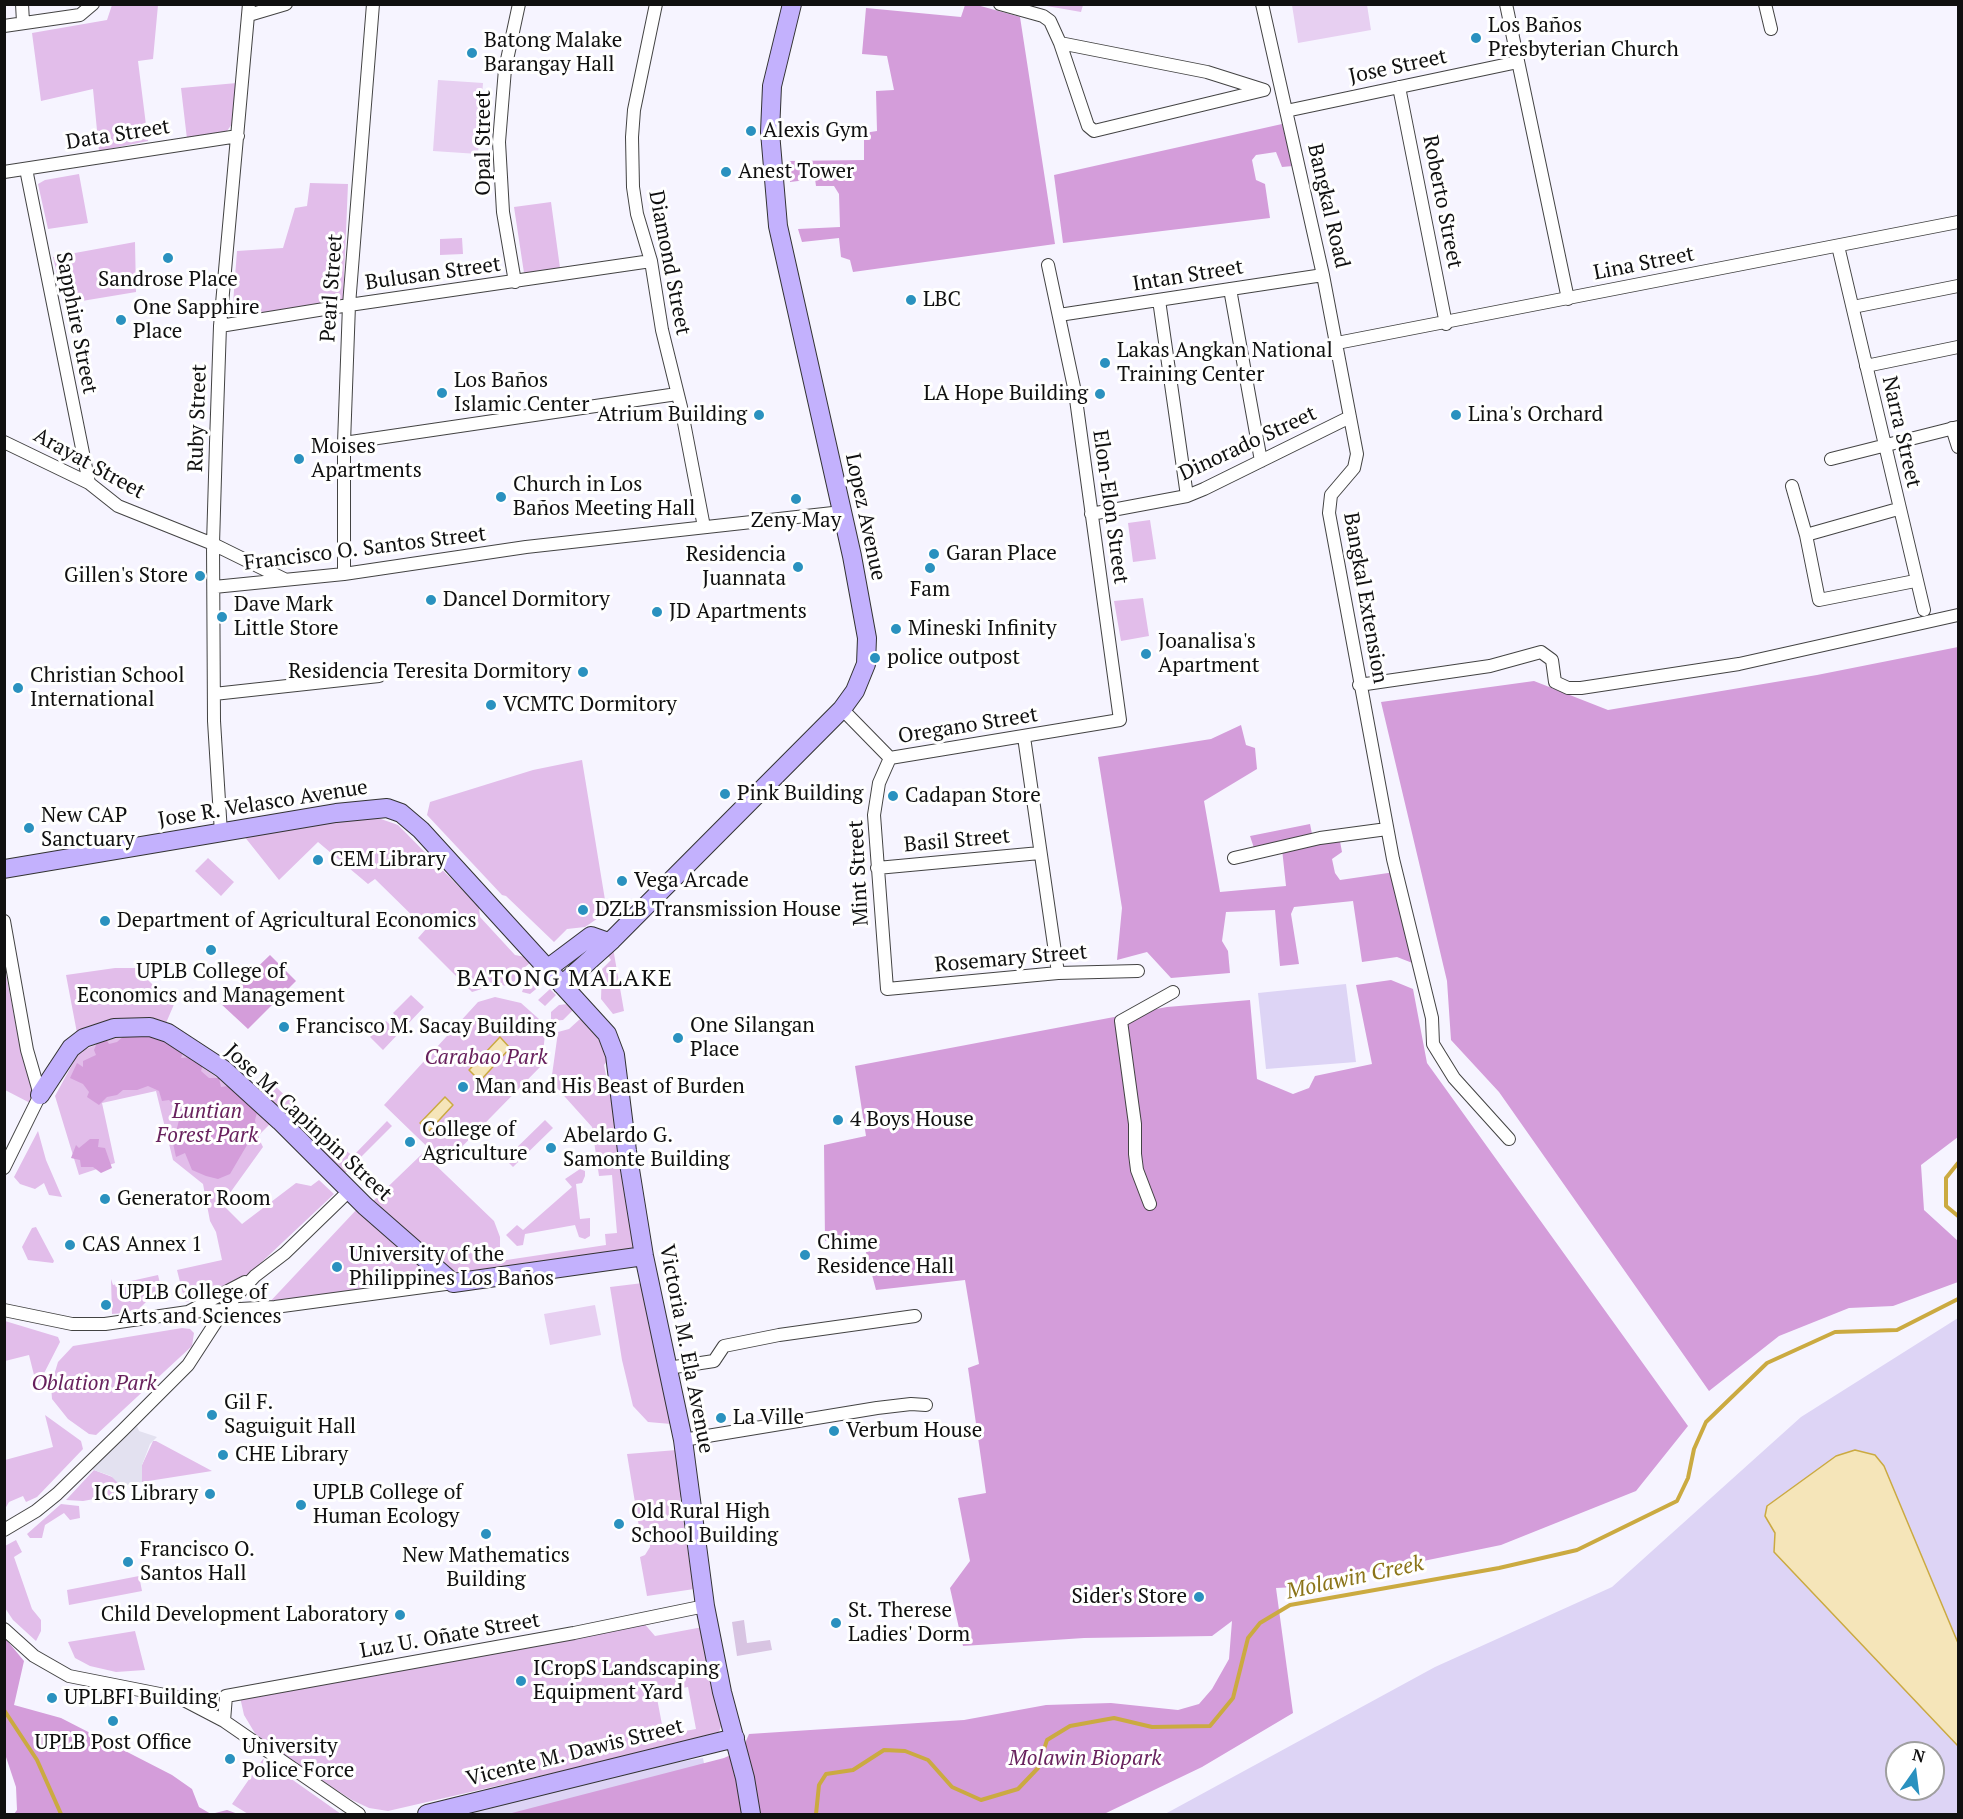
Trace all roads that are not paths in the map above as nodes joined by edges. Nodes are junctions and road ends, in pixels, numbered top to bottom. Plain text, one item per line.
1 (22, 4) edge
2 (286, 4) edge
3 (373, 4) edge
4 (519, 4) edge
5 (656, 4) edge
6 (792, 4) edge
7 (1000, 4) edge
8 (1262, 4) edge
9 (1506, 4) edge
10 (1765, 4) edge
11 (92, 7) edge
12 (249, 10) edge
13 (23, 22) junction
14 (4, 26) edge
15 (1771, 29) dead end
16 (1060, 43) junction
17 (1518, 62) junction
18 (1399, 87) junction
19 (1281, 89) junction
20 (1264, 90) junction
21 (1286, 111) junction
22 (238, 136) junction
23 (26, 169) junction
24 (4, 172) edge
25 (1959, 222) edge
26 (1838, 246) junction
27 (651, 261) junction
28 (1048, 265) dead end
29 (1323, 275) junction
30 (515, 282) junction
31 (1959, 286) edge
32 (1230, 289) junction
33 (1568, 299) junction
34 (1159, 300) junction
35 (349, 305) junction
36 (1853, 307) junction
37 (1059, 315) junction
38 (1446, 324) junction
39 (220, 326) junction
40 (1337, 344) junction
41 (1959, 347) edge
42 (1866, 366) junction
43 (677, 394) junction
44 (1350, 417) junction
45 (1955, 427) edge
46 (4, 442) edge
47 (344, 443) junction
48 (1885, 445) junction
49 (1959, 447) edge
50 (1831, 459) dead end
51 (1261, 461) junction
52 (89, 483) junction
53 (1792, 486) dead end
54 (1187, 496) junction
55 (1898, 509) junction
56 (842, 512) junction
57 (1090, 514) junction
58 (704, 527) junction
59 (1806, 535) junction
60 (213, 544) junction
61 (344, 574) junction
62 (285, 580) junction
63 (1915, 581) junction
64 (214, 587) junction
65 (1924, 610) dead end
66 (1959, 615) edge
67 (380, 676) dead end
68 (1359, 685) junction
69 (214, 694) junction
70 (842, 709) junction
71 (1120, 720) joint
72 (1024, 737) junction
73 (890, 758) junction
74 (1387, 829) junction
75 (221, 833) junction
76 (1040, 853) junction
77 (1234, 858) dead end
78 (877, 868) junction
79 (4, 869) edge
80 (4, 921) edge
81 (608, 942) junction
82 (547, 969) junction
83 (1138, 971) dead end
84 (1058, 973) junction
85 (562, 986) junction
86 (887, 989) joint
87 (1173, 992) dead end
88 (40, 1095) junction
89 (1509, 1139) dead end
90 (4, 1168) edge
91 (349, 1191) junction
92 (1150, 1204) dead end
93 (644, 1256) junction
94 (255, 1276) junction
95 (453, 1283) junction
96 (225, 1308) junction
97 (4, 1310) edge
98 (188, 1312) junction
99 (915, 1316) dead end
100 (668, 1368) junction
101 (926, 1406) dead end
102 (682, 1440) junction
103 (4, 1530) edge
104 (705, 1606) junction
105 (4, 1629) edge
106 (224, 1721) junction
107 (735, 1738) junction
108 (359, 1815) edge
109 (428, 1815) edge
110 (751, 1815) edge

1 - 13 street
2 - 12 street
3 - 35 street, Pearl Street
4 - 30 street, Opal Street
5 - 27 street, Diamond Street
6 - 56 main road, Lopez Avenue
7 - 16 street
8 - 19 street, Bangkal Road
9 - 17 street
10 - 15 street
11 - 13 street
12 - 22 street, Ruby Street
13 - 14 street
16 - 20 street
16 - 20 street
17 - 18 street, Jose Street
17 - 33 street
18 - 21 street, Jose Street
18 - 38 street, Roberto Street
19 - 20 street
19 - 21 street, Bangkal Road
21 - 29 street, Bangkal Road
22 - 23 street, Data Street
22 - 39 street, Ruby Street
23 - 24 street, Data Street
23 - 52 street, Sapphire Street
25 - 26 street, Lina Street
26 - 33 street, Lina Street
26 - 36 street, Narra Street
27 - 30 street, Bulusan Street
27 - 43 street, Diamond Street
28 - 37 street, Elon-Elon Street
29 - 32 street, Intan Street
29 - 40 street, Bangkal Road
30 - 35 street, Bulusan Street
31 - 36 street
32 - 34 street, Intan Street
32 - 51 street
33 - 38 street, Lina Street
34 - 37 street, Intan Street
34 - 54 street
35 - 39 street, Bulusan Street
35 - 47 street, Pearl Street
36 - 42 street, Narra Street
37 - 57 street, Elon-Elon Street
38 - 40 street, Lina Street
39 - 60 street, Ruby Street
40 - 44 street, Bangkal Road
41 - 42 street
42 - 48 street, Narra Street
43 - 47 street
43 - 58 street, Diamond Street
44 - 51 street, Dinorado Street
44 - 68 street, Bangkal Extension
45 - 48 street
45 - 49 street
46 - 52 street, Arayat Street
47 - 61 street, Pearl Street
48 - 50 street
48 - 55 street, Narra Street
51 - 54 street, Dinorado Street
52 - 60 street, Arayat Street
53 - 59 street
54 - 57 street, Dinorado Street
55 - 59 street
55 - 63 street, Narra Street
56 - 58 street, Francisco O. Santos Street
56 - 70 main road, Lopez Avenue
57 - 71 street, Elon-Elon Street
58 - 61 street, Francisco O. Santos Street
59 - 63 street
60 - 62 street, Arayat Street
60 - 64 street, Ruby Street
61 - 62 street, Francisco O. Santos Street
62 - 64 street, Francisco O. Santos Street
63 - 65 street, Narra Street
64 - 69 street, Ruby Street
66 - 68 street
67 - 69 street
68 - 74 street, Bangkal Extension
69 - 75 street, Ruby Street
70 - 73 street, Oregano Street
70 - 81 main road, Lopez Avenue
71 - 72 street, Oregano Street
72 - 73 street, Oregano Street
72 - 76 street
73 - 78 street, Mint Street
74 - 77 street
74 - 89 street, Bangkal Extension
75 - 79 main road, Jose R. Velasco Avenue
75 - 82 main road, Jose R. Velasco Avenue
76 - 78 street, Basil Street
76 - 84 street
78 - 86 street, Mint Street
80 - 88 street
81 - 82 main road
81 - 85 main road, Lopez Avenue
82 - 85 main road, Jose R. Velasco Avenue
83 - 84 street, Rosemary Street
84 - 86 street, Rosemary Street
85 - 93 main road, Victoria M. Ela Avenue
87 - 92 street
88 - 90 street
88 - 91 main road, Jose M. Capinpin Street
91 - 94 street
91 - 95 main road, Jose M. Capinpin Street
93 - 95 main road
93 - 100 main road, Victoria M. Ela Avenue
94 - 96 street
94 - 98 street
95 - 96 street
96 - 98 street
96 - 103 street
97 - 98 street
99 - 100 street
100 - 102 main road, Victoria M. Ela Avenue
101 - 102 street
102 - 104 main road, Victoria M. Ela Avenue
104 - 106 street, Luz U. Oñate Street
104 - 107 main road, Victoria M. Ela Avenue
105 - 106 street
106 - 108 street
107 - 109 main road, Vicente M. Dawis Street
107 - 110 main road, Victoria M. Ela Avenue

